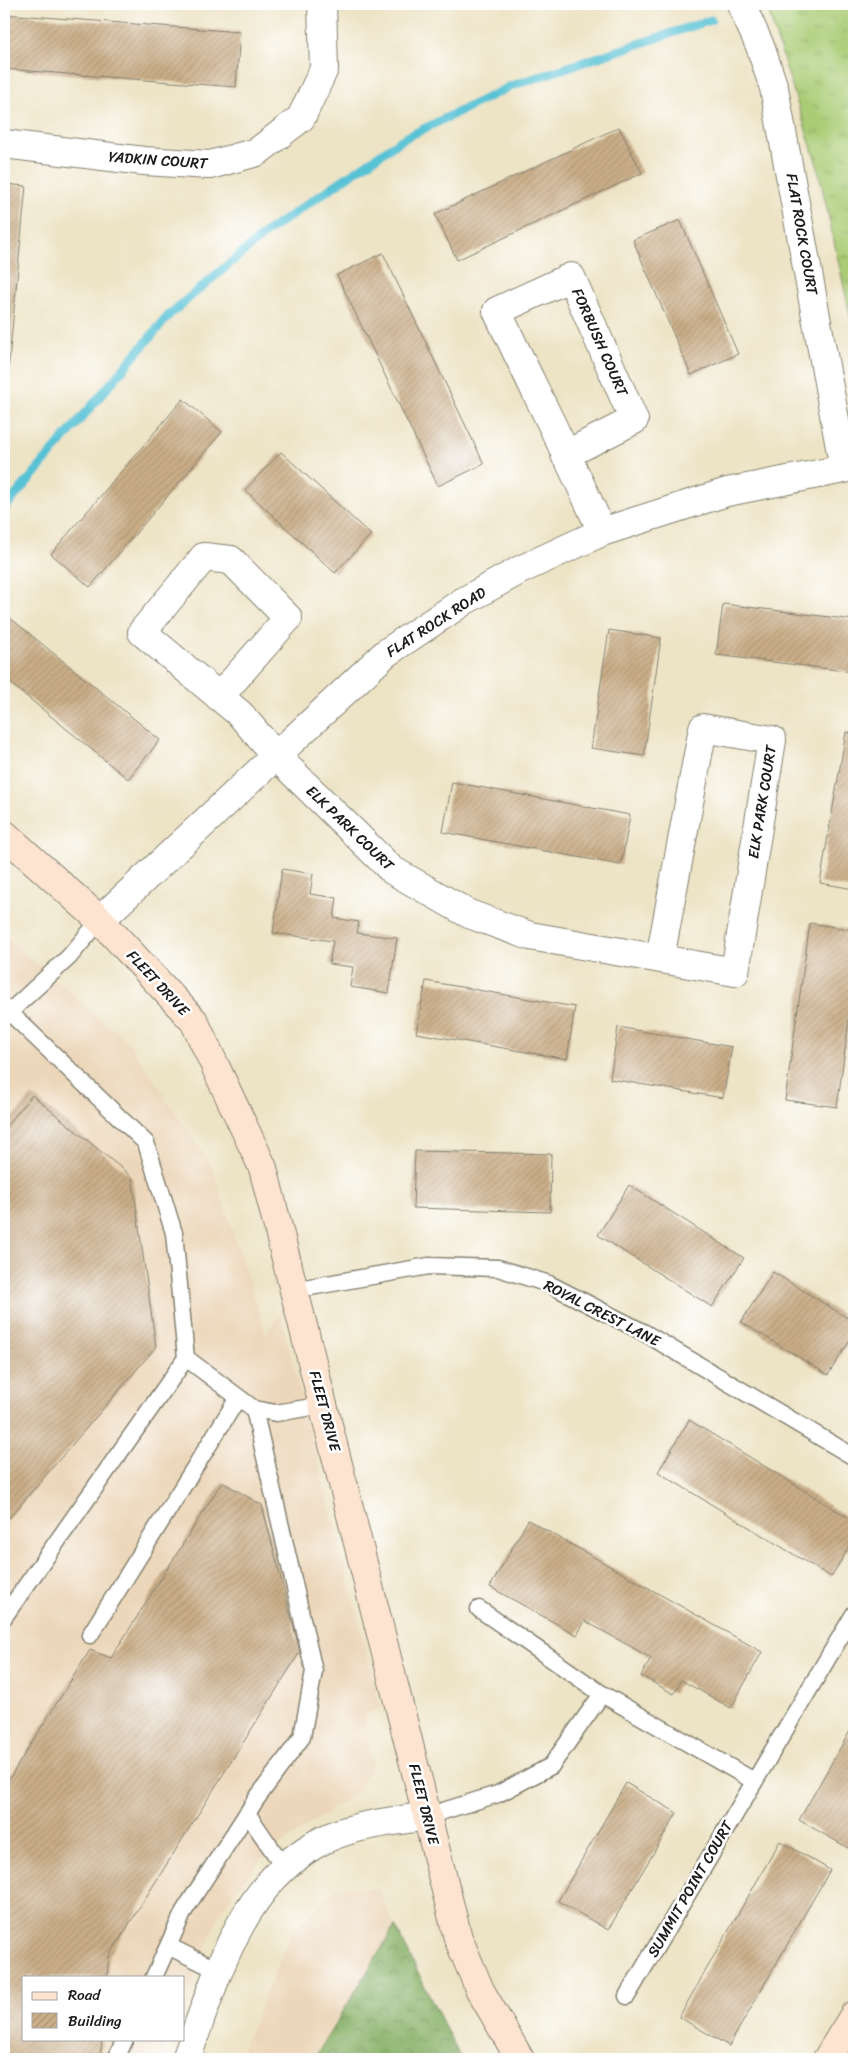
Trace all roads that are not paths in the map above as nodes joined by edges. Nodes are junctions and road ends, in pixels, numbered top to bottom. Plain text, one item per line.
1 (322, 4) edge
2 (740, 4) edge
3 (4, 144) edge
4 (565, 455) junction
5 (849, 468) edge
6 (602, 532) junction
7 (218, 697) junction
8 (274, 756) junction
9 (4, 834) edge
10 (100, 920) junction
11 (660, 958) junction
12 (6, 1012) edge
13 (293, 1290) junction
14 (186, 1358) junction
15 (238, 1398) junction
16 (324, 1406) junction
17 (254, 1409) junction
18 (854, 1457) edge
19 (479, 1609) dead end
20 (854, 1614) edge
21 (4, 1617) edge
22 (90, 1634) dead end
23 (602, 1694) junction
24 (754, 1781) junction
25 (247, 1813) junction
26 (427, 1816) junction
27 (284, 1867) junction
28 (168, 1946) junction
29 (219, 1971) junction
30 (154, 1976) edge
31 (627, 1996) dead end
32 (854, 2016) edge
33 (125, 2040) edge
34 (116, 2059) edge
35 (186, 2059) edge
36 (520, 2059) edge
37 (826, 2059) edge

1 - 3 street, YADKIN COURT
2 - 5 street, FLAT ROCK COURT
4 - 4 street, FORBUSH COURT
4 - 6 street, FORBUSH COURT
5 - 6 street, FLAT ROCK ROAD
6 - 8 street, FLAT ROCK ROAD
7 - 7 street, ELK PARK COURT
7 - 8 street, ELK PARK COURT
8 - 10 street, FLAT ROCK ROAD
8 - 11 street, ELK PARK COURT
9 - 10 street, FLEET DRIVE
10 - 12 lane
10 - 13 street, FLEET DRIVE
11 - 11 street, ELK PARK COURT
12 - 14 lane
13 - 16 street, FLEET DRIVE
13 - 18 lane, ROYAL CREST LANE
14 - 15 lane
14 - 21 lane
15 - 17 lane
15 - 22 lane
16 - 17 lane
16 - 26 street, FLEET DRIVE
17 - 25 lane
19 - 23 lane
20 - 24 lane, SUMMIT POINT COURT
23 - 24 lane
23 - 26 lane
24 - 31 lane, SUMMIT POINT COURT
25 - 27 lane
25 - 28 lane
26 - 27 street
26 - 36 street, FLEET DRIVE
27 - 29 street
28 - 29 lane
28 - 30 lane
29 - 35 street
32 - 37 street
33 - 34 lane

